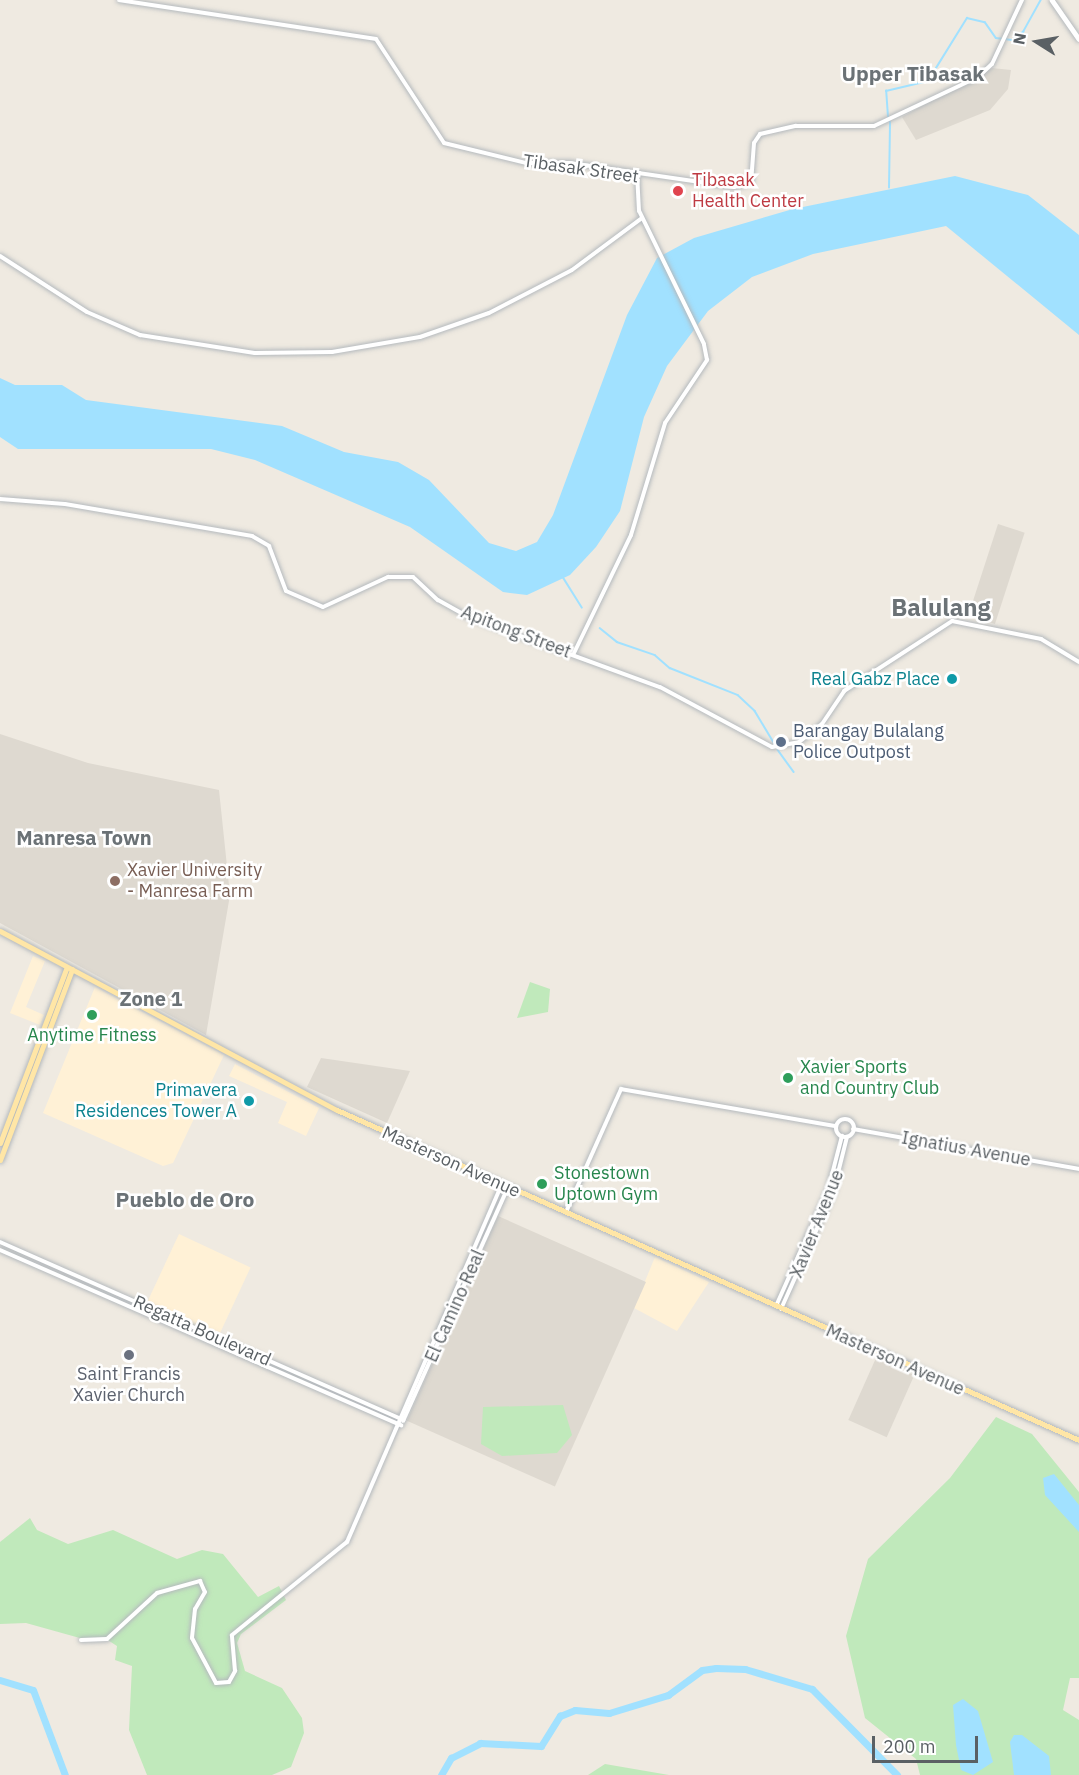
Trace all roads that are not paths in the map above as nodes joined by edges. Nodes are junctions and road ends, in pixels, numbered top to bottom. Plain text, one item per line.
1 (119, 0) edge
2 (1022, 0) edge
3 (1052, 0) edge
4 (1079, 39) edge
5 (637, 176) junction
6 (642, 218) junction
7 (0, 256) edge
8 (0, 499) edge
9 (574, 653) junction
10 (1079, 662) edge
11 (0, 931) edge
12 (70, 968) junction
13 (836, 1126) junction
14 (854, 1129) junction
15 (844, 1136) junction
16 (0, 1143) edge
17 (0, 1160) edge
18 (1079, 1169) edge
19 (505, 1185) junction
20 (566, 1213) junction
21 (0, 1242) edge
22 (0, 1250) edge
23 (778, 1308) junction
24 (400, 1422) junction
25 (1079, 1440) edge
26 (81, 1641) dead end

1 - 5 street, Tibasak Street
2 - 5 street, Tibasak Street
3 - 4 main road
5 - 6 street
6 - 7 street
6 - 9 street
8 - 9 street, Apitong Street
9 - 10 street, Apitong Street
11 - 12 main road, Masterson Avenue
12 - 16 main road
12 - 17 main road
12 - 19 main road, Masterson Avenue
13 - 14 street, Ignatius Avenue
13 - 15 street
13 - 20 street
14 - 15 street
14 - 18 street, Ignatius Avenue
15 - 23 street, Xavier Avenue
19 - 20 main road, Masterson Avenue
19 - 24 street, El Camino Real
20 - 23 main road, Masterson Avenue
21 - 24 street, Regatta Boulevard
22 - 24 street, Regatta Boulevard
23 - 25 main road, Masterson Avenue
24 - 26 street

